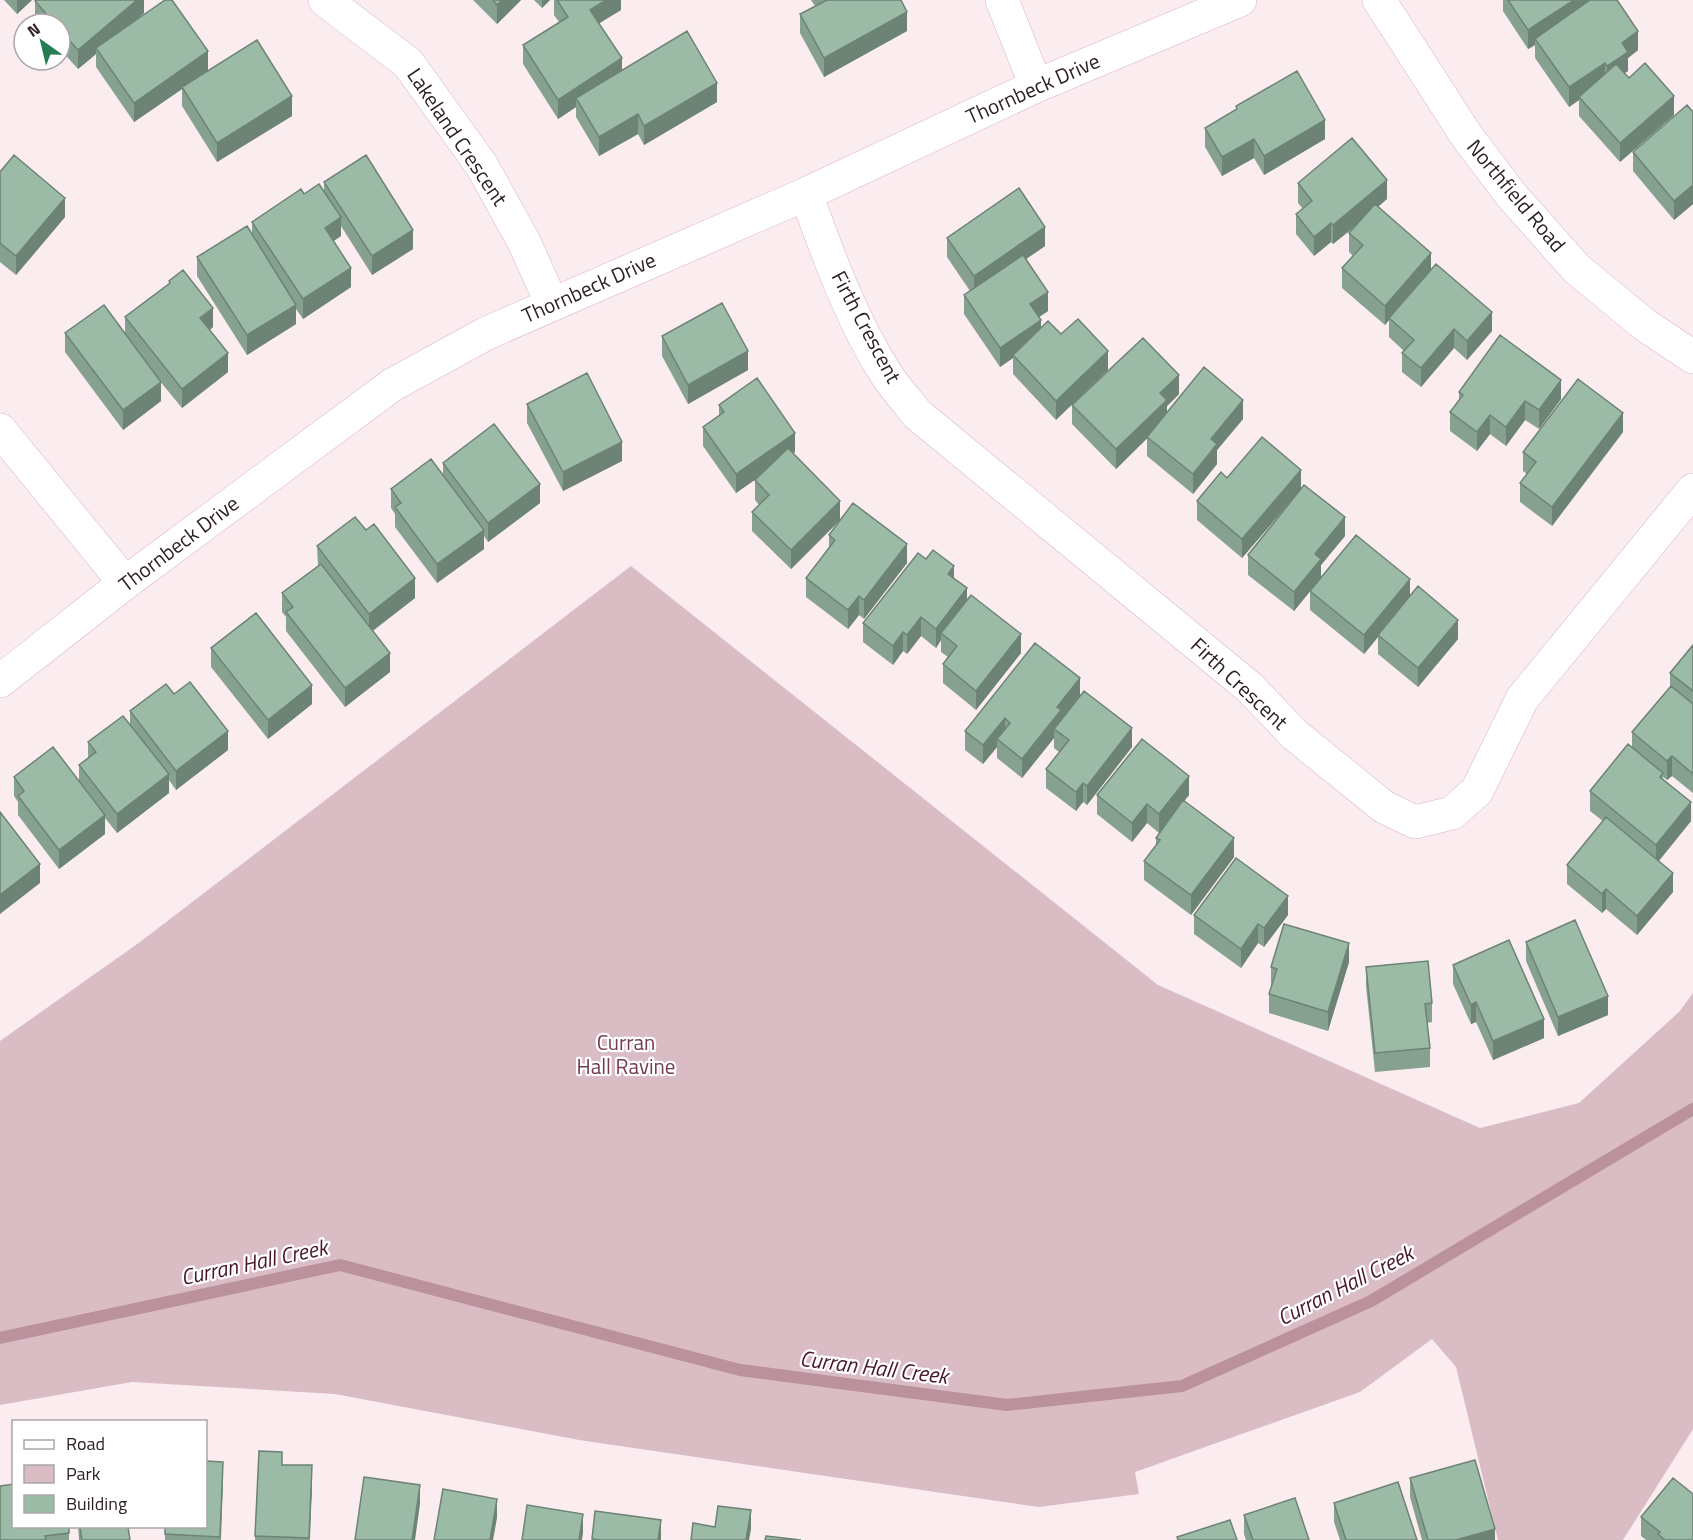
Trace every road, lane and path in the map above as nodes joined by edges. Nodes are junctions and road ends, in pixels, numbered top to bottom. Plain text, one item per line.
1 (325, 0) edge
2 (1002, 0) edge
3 (1240, 0) edge
4 (1379, 0) edge
5 (1036, 86) junction
6 (806, 194) junction
7 (552, 304) junction
8 (1693, 357) edge
9 (0, 430) edge
10 (1693, 490) edge
11 (125, 583) junction
12 (0, 681) edge

1 - 7 street, Lakeland Crescent
2 - 5 street
3 - 5 street, Thornbeck Drive
4 - 8 street, Northfield Road
5 - 6 street, Thornbeck Drive
6 - 7 street, Thornbeck Drive
6 - 10 street, Firth Crescent
7 - 11 street, Thornbeck Drive
9 - 11 street
11 - 12 street, Thornbeck Drive

